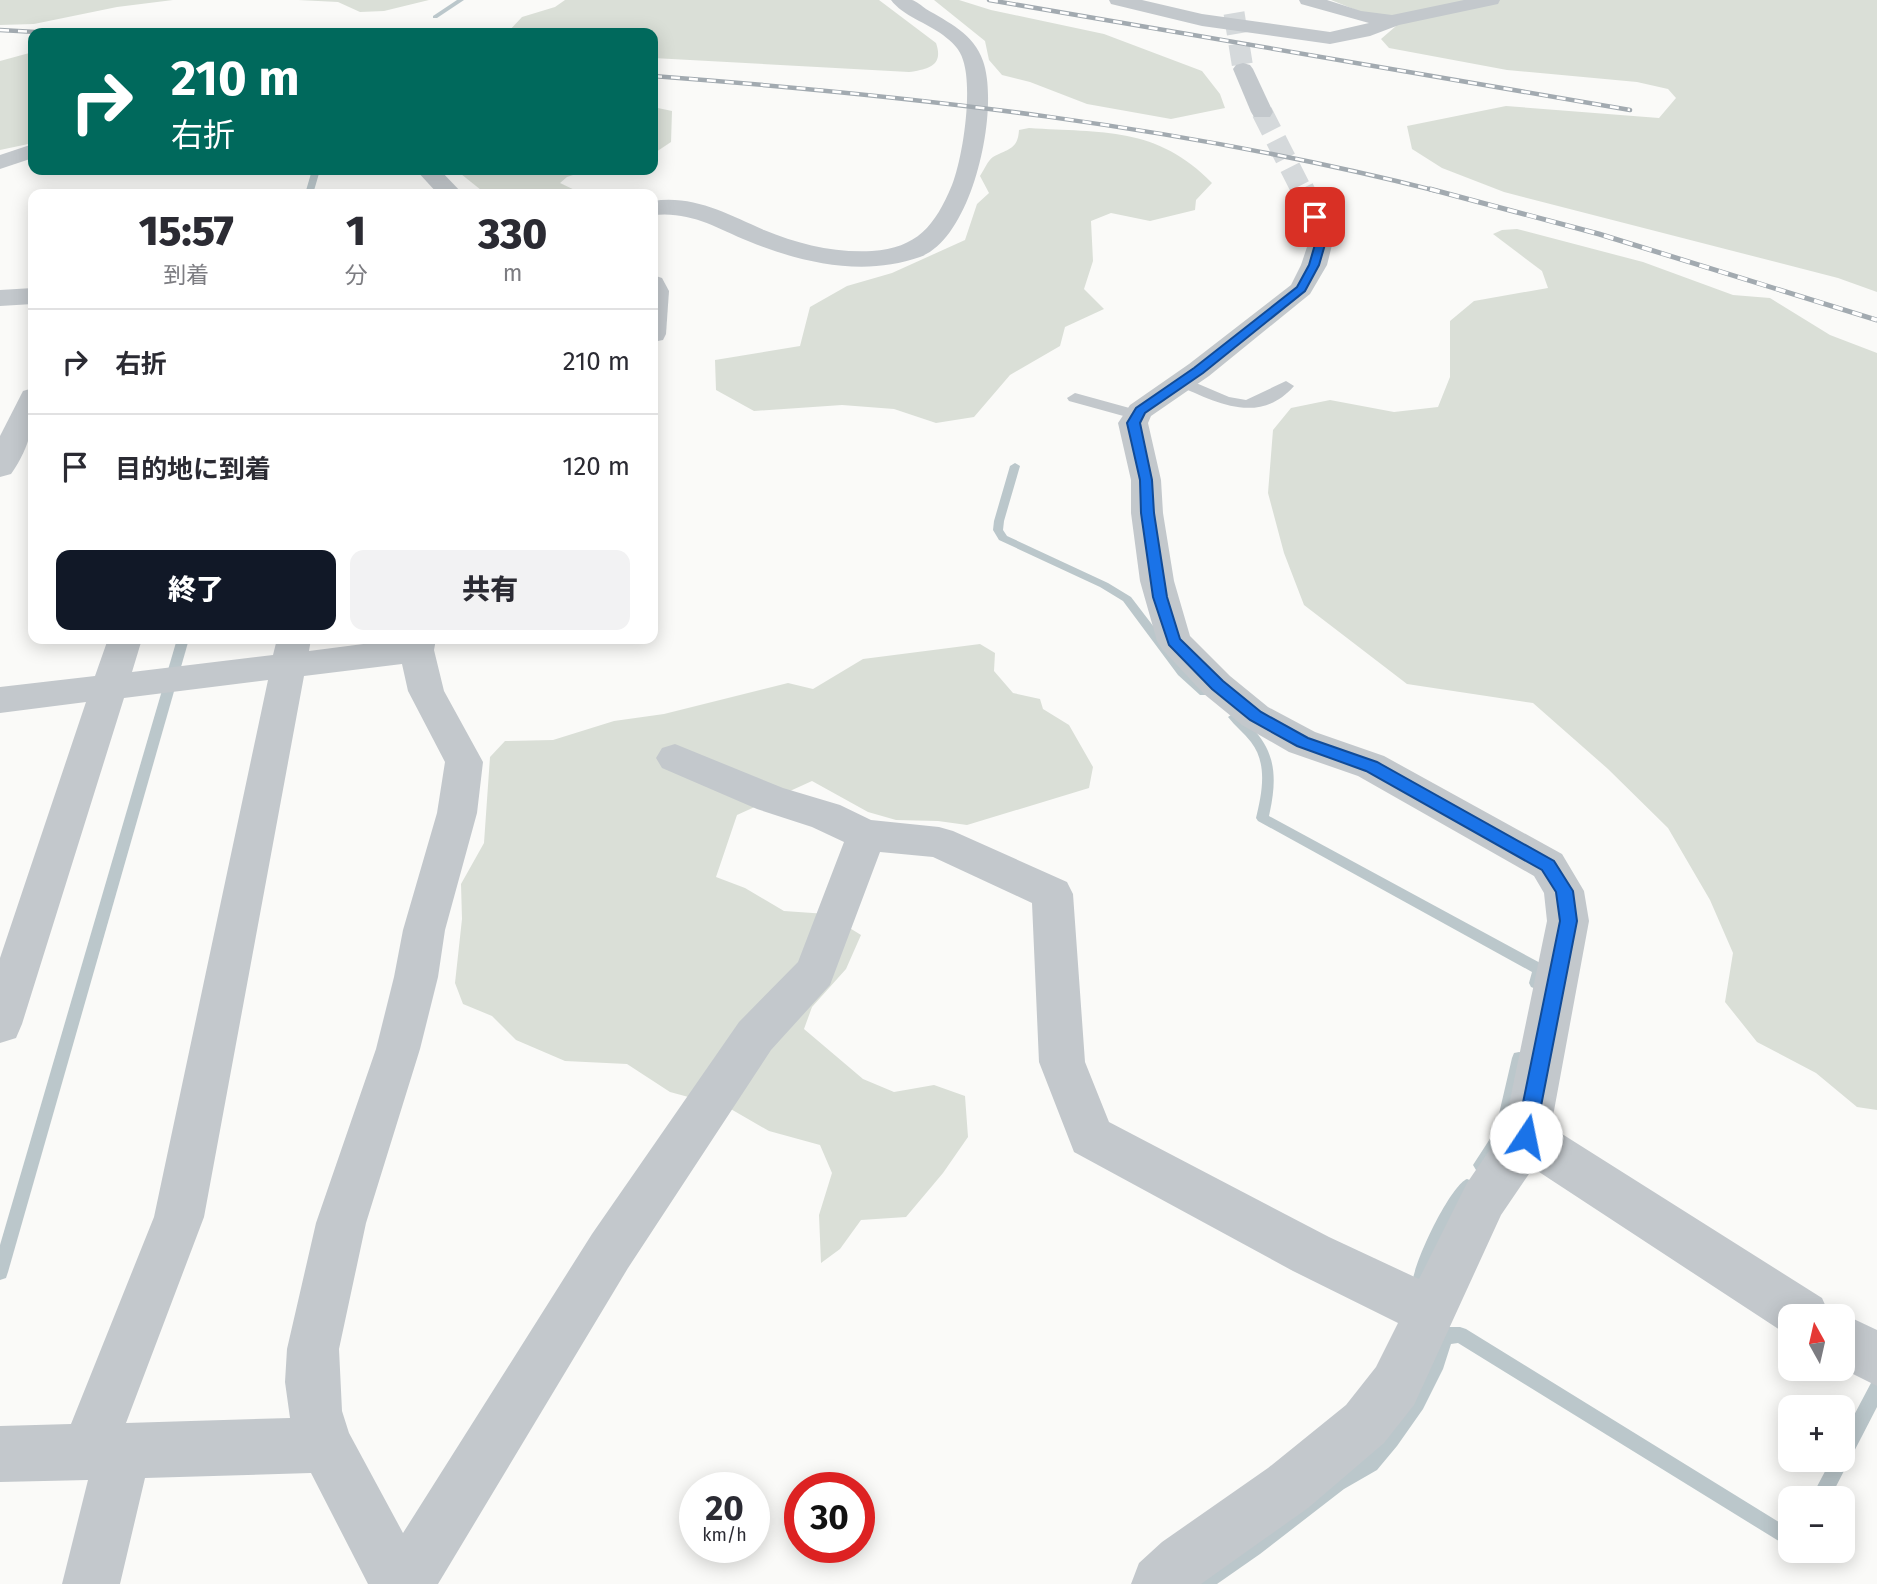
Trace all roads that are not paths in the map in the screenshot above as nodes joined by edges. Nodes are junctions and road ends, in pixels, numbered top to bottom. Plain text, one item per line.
1 (900, 0) edge
2 (1118, 0) edge
3 (1308, 0) edge
4 (1491, 0) edge
5 (1394, 20) junction
6 (1243, 69) tunnel mouth
7 (1262, 112) tunnel mouth
8 (28, 154) edge
9 (0, 162) edge
10 (432, 175) edge
11 (446, 189) edge
12 (658, 207) edge
13 (1315, 217) tunnel mouth
14 (28, 296) edge
15 (0, 298) edge
16 (1182, 382) junction
17 (1286, 386) dead end
18 (1075, 398) dead end
19 (28, 408) edge
20 (1138, 415) junction
21 (0, 468) edge
22 (125, 644) edge
23 (418, 645) edge
24 (292, 651) edge
25 (127, 683) junction
26 (0, 700) edge
27 (675, 758) dead end
28 (866, 835) junction
29 (0, 1024) edge
30 (1526, 1137) junction
31 (1785, 1304) edge
32 (1429, 1311) junction
33 (1855, 1347) edge
34 (1877, 1360) edge
35 (326, 1445) junction
36 (105, 1452) junction
37 (0, 1454) edge
38 (92, 1584) edge
39 (399, 1584) edge
40 (405, 1584) edge
41 (1160, 1584) edge

1 - 12 street
2 - 5 street
3 - 5 street
4 - 5 street
6 - 7 street
8 - 9 street
10 - 11 street
13 - 16 street
14 - 15 street
16 - 17 lane
16 - 20 street
18 - 20 lane
19 - 21 street
20 - 30 street
22 - 25 street
23 - 24 street
23 - 35 street
24 - 25 street
24 - 36 street
25 - 26 street
25 - 29 street
27 - 28 street
28 - 32 street
28 - 40 street
30 - 31 street
30 - 32 street
32 - 41 street
33 - 34 street
35 - 36 street
35 - 39 street
36 - 37 street
36 - 38 street

